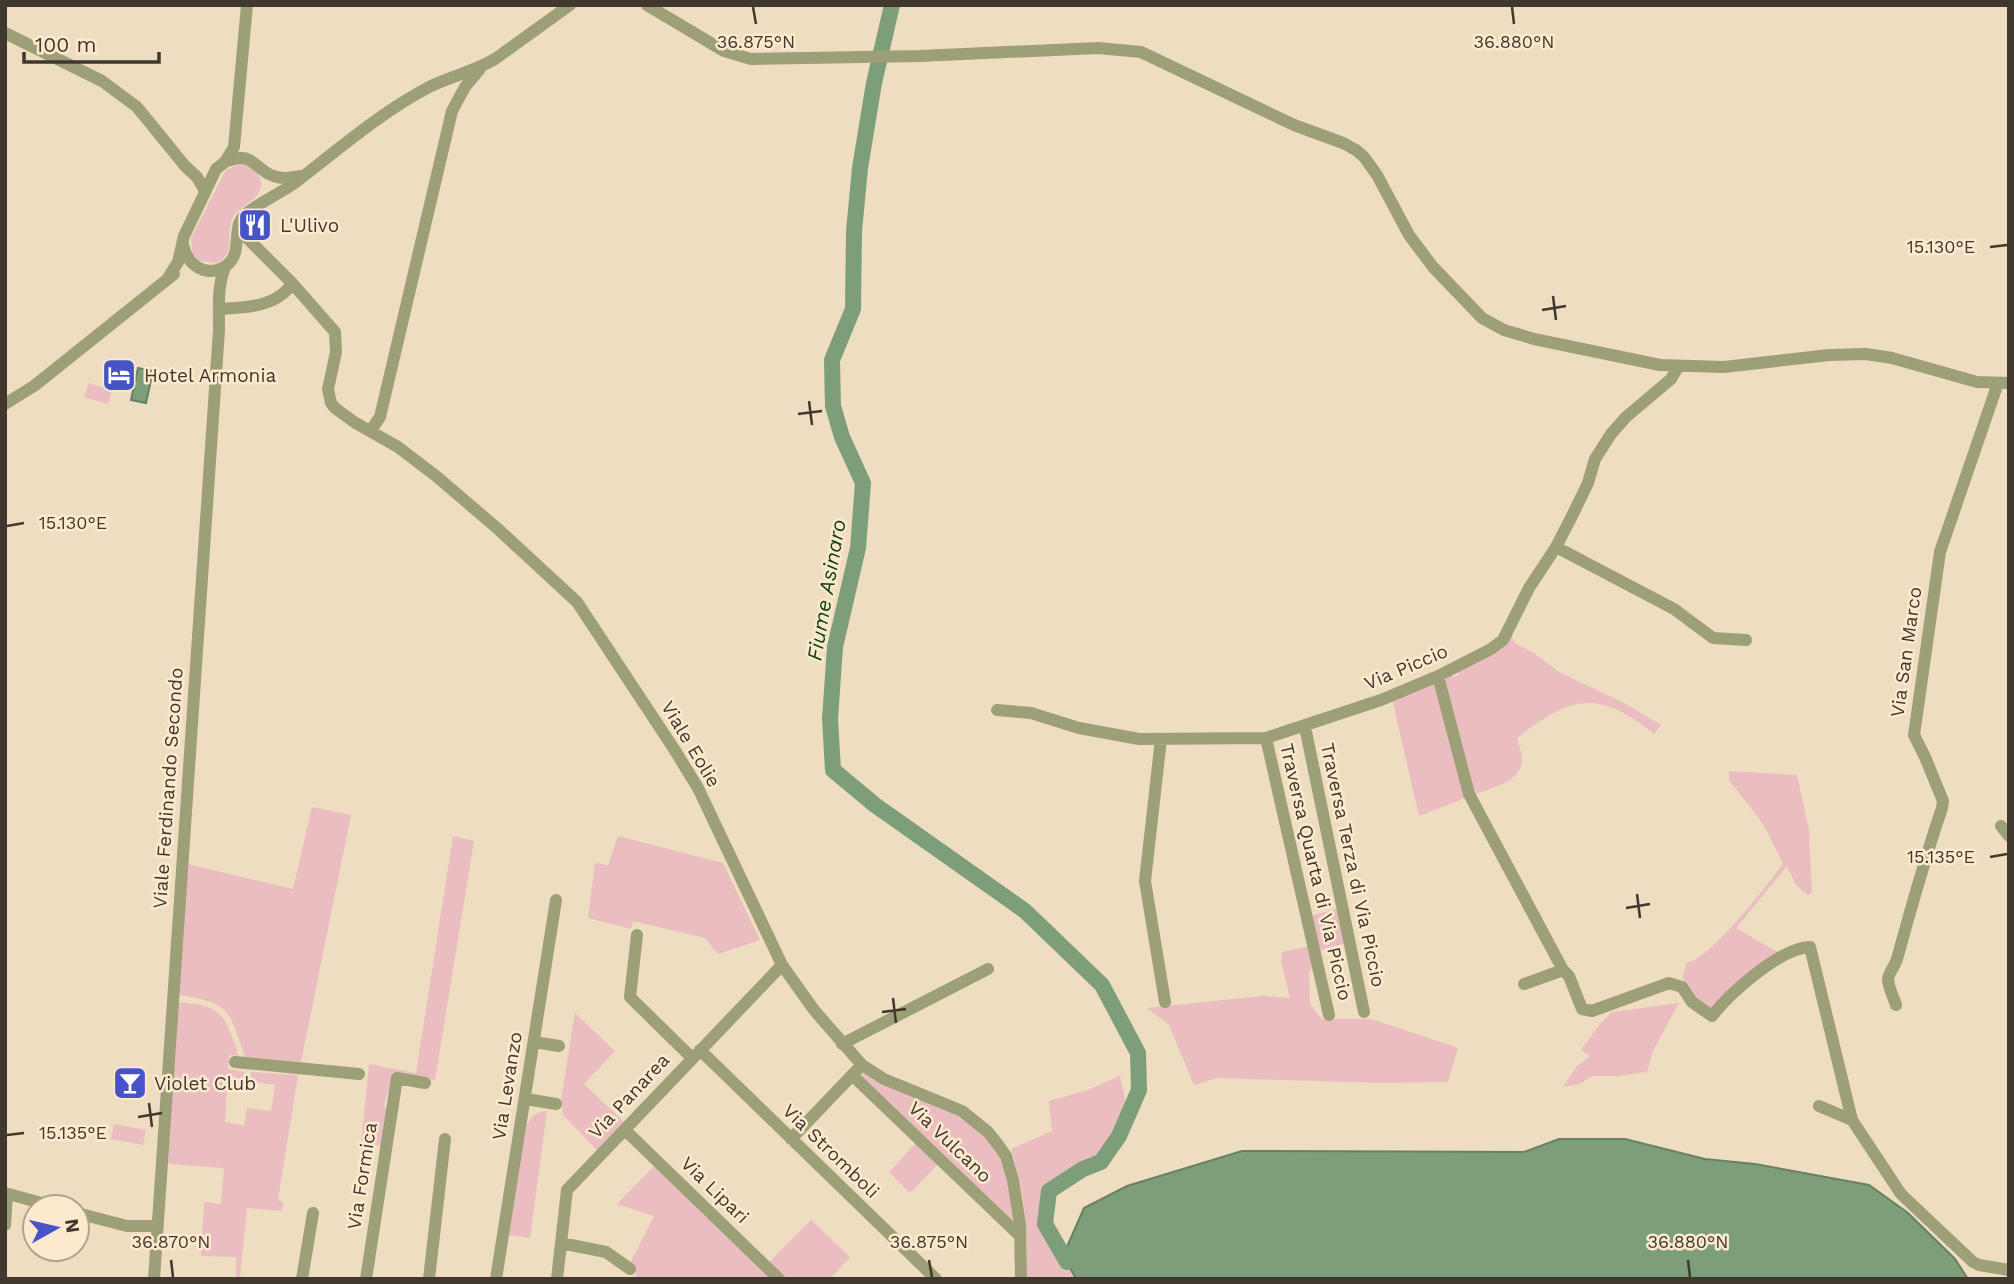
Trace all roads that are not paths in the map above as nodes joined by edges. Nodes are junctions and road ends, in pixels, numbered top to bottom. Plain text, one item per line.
1 (247, 5) edge
2 (570, 5) edge
3 (647, 5) edge
4 (5, 33) edge
5 (482, 67) junction
6 (237, 114) junction
7 (249, 158) junction
8 (221, 165) junction
9 (264, 171) junction
10 (193, 172) junction
11 (302, 176) junction
12 (205, 191) junction
13 (262, 201) junction
14 (239, 223) junction
15 (183, 245) junction
16 (236, 255) junction
17 (273, 263) junction
18 (225, 267) junction
19 (200, 269) junction
20 (168, 278) junction
21 (292, 283) junction
22 (219, 306) junction
23 (1678, 366) junction
24 (2004, 383) edge
25 (5, 404) edge
26 (371, 430) junction
27 (1556, 547) junction
28 (1746, 640) dead end
29 (1438, 676) junction
30 (997, 710) dead end
31 (1305, 727) junction
32 (1266, 738) junction
33 (1161, 739) junction
34 (556, 900) dead end
35 (637, 935) dead end
36 (782, 965) junction
37 (988, 969) dead end
38 (1563, 970) junction
39 (1524, 984) dead end
40 (1165, 1002) dead end
41 (1896, 1005) dead end
42 (1364, 1012) dead end
43 (1329, 1015) dead end
44 (534, 1042) junction
45 (842, 1044) junction
46 (559, 1046) dead end
47 (696, 1054) junction
48 (235, 1062) dead end
49 (862, 1065) junction
50 (359, 1074) dead end
51 (852, 1075) junction
52 (425, 1083) dead end
53 (526, 1100) junction
54 (556, 1104) dead end
55 (1819, 1106) dead end
56 (1852, 1120) junction
57 (625, 1130) junction
58 (445, 1139) dead end
59 (791, 1139) junction
60 (6, 1194) edge
61 (313, 1213) dead end
62 (91, 1217) edge
63 (5, 1225) edge
64 (159, 1226) junction
65 (1020, 1236) junction
66 (561, 1243) junction
67 (630, 1269) dead end
68 (2006, 1272) edge
69 (154, 1277) edge
70 (302, 1279) edge
71 (366, 1279) edge
72 (429, 1279) edge
73 (496, 1279) edge
74 (557, 1279) edge
75 (779, 1279) edge
76 (936, 1279) edge
77 (1021, 1279) edge

1 - 6 street
2 - 5 street
3 - 23 street
4 - 10 street
5 - 11 street
5 - 26 street
6 - 7 street
6 - 8 street
7 - 8 street
7 - 9 street
8 - 10 street
8 - 12 street
9 - 11 street
9 - 13 street
10 - 12 street
11 - 13 street
12 - 15 street
13 - 14 street
14 - 16 street
14 - 17 street, Viale Eolie
15 - 19 street
15 - 20 street
16 - 17 street
16 - 18 street
17 - 21 street, Viale Eolie
18 - 19 street
18 - 22 street, Viale Ferdinando Secondo
19 - 20 street
19 - 22 street
20 - 25 street
21 - 22 street
21 - 26 street, Viale Eolie
22 - 64 street, Viale Ferdinando Secondo
23 - 24 street
23 - 27 street, Via Piccio
24 - 41 street, Via San Marco
26 - 36 street, Viale Eolie
27 - 28 street
27 - 29 street, Via Piccio
29 - 31 street, Via Piccio
29 - 38 street
30 - 33 street, Via Piccio
31 - 32 street, Via Piccio
31 - 42 street, Traversa Terza di Via Piccio
32 - 33 street, Via Piccio
32 - 43 street, Traversa Quarta di Via Piccio
33 - 40 street
34 - 44 street, Via Levanzo
35 - 47 street, Via Stromboli
36 - 45 street, Viale Eolie
36 - 47 street, Via Panarea
37 - 45 street
38 - 39 street
38 - 56 street
44 - 46 street
44 - 53 street, Via Levanzo
45 - 49 street, Viale Eolie
47 - 57 street, Via Panarea
47 - 59 street, Via Stromboli
48 - 50 street
49 - 51 street
49 - 65 street, Viale Eolie
51 - 59 street
51 - 65 street, Via Vulcano
52 - 71 street, Via Formica
53 - 54 street
53 - 73 street, Via Levanzo
55 - 56 street
56 - 68 street
57 - 66 street, Via Panarea
57 - 75 street, Via Lipari
58 - 72 street
59 - 76 street, Via Stromboli
60 - 63 street
61 - 70 street
62 - 64 street
64 - 69 street, Viale Ferdinando Secondo
65 - 77 street, Viale Eolie
66 - 67 street
66 - 74 street, Via Panarea

